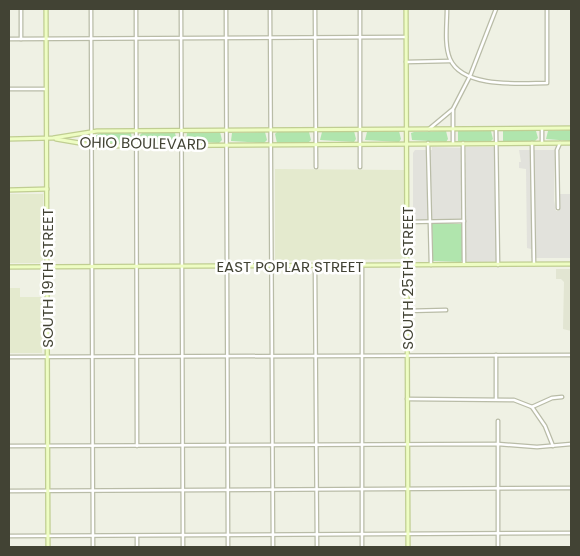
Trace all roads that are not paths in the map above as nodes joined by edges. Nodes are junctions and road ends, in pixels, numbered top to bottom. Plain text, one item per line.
1 (22, 9) edge
2 (46, 9) edge
3 (91, 9) edge
4 (136, 9) edge
5 (181, 9) edge
6 (226, 9) edge
7 (270, 9) edge
8 (315, 9) edge
9 (360, 9) edge
10 (406, 9) edge
11 (447, 9) edge
12 (496, 9) edge
13 (547, 9) edge
14 (270, 37) junction
15 (315, 37) junction
16 (360, 37) junction
17 (406, 37) junction
18 (181, 38) junction
19 (226, 38) junction
20 (9, 39) edge
21 (22, 39) junction
22 (46, 39) junction
23 (91, 39) junction
24 (136, 39) junction
25 (450, 61) junction
26 (406, 62) junction
27 (470, 76) junction
28 (9, 89) edge
29 (46, 89) junction
30 (453, 109) junction
31 (571, 128) edge
32 (360, 129) junction
33 (406, 129) junction
34 (429, 129) junction
35 (453, 129) junction
36 (496, 129) junction
37 (542, 129) junction
38 (226, 130) junction
39 (270, 130) junction
40 (315, 130) junction
41 (136, 131) junction
42 (181, 131) junction
43 (91, 132) junction
44 (53, 138) junction
45 (9, 139) edge
46 (46, 139) junction
47 (496, 142) junction
48 (406, 143) junction
49 (428, 143) junction
50 (453, 143) junction
51 (463, 143) junction
52 (532, 143) junction
53 (542, 143) junction
54 (560, 143) junction
55 (571, 143) edge
56 (270, 144) junction
57 (315, 144) junction
58 (360, 144) junction
59 (91, 145) junction
60 (136, 145) junction
61 (181, 145) junction
62 (226, 145) junction
63 (316, 167) dead end
64 (360, 167) dead end
65 (47, 189) junction
66 (9, 190) edge
67 (558, 208) dead end
68 (430, 221) junction
69 (464, 221) junction
70 (407, 222) junction
71 (534, 264) junction
72 (571, 264) edge
73 (431, 265) junction
74 (464, 265) junction
75 (498, 265) junction
76 (272, 266) junction
77 (315, 266) junction
78 (362, 266) junction
79 (407, 266) junction
80 (9, 267) edge
81 (46, 267) junction
82 (91, 267) junction
83 (136, 267) junction
84 (182, 267) junction
85 (227, 267) junction
86 (407, 310) junction
87 (446, 310) dead end
88 (408, 355) junction
89 (496, 355) junction
90 (571, 355) edge
91 (137, 356) junction
92 (182, 356) junction
93 (227, 356) junction
94 (272, 356) junction
95 (317, 356) junction
96 (362, 356) junction
97 (9, 357) edge
98 (47, 357) junction
99 (92, 357) junction
100 (562, 397) dead end
101 (407, 399) junction
102 (496, 399) junction
103 (532, 407) junction
104 (498, 421) dead end
105 (498, 444) junction
106 (571, 444) edge
107 (318, 445) junction
108 (362, 445) junction
109 (407, 445) junction
110 (9, 446) edge
111 (47, 446) junction
112 (93, 446) junction
113 (137, 446) junction
114 (182, 446) junction
115 (227, 446) junction
116 (272, 446) junction
117 (554, 446) junction
118 (571, 488) edge
119 (362, 489) junction
120 (407, 489) junction
121 (498, 489) junction
122 (227, 490) junction
123 (272, 490) junction
124 (318, 490) junction
125 (9, 491) edge
126 (47, 491) junction
127 (92, 491) junction
128 (182, 491) junction
129 (362, 534) junction
130 (408, 534) junction
131 (498, 534) junction
132 (571, 534) edge
133 (228, 535) junction
134 (273, 535) junction
135 (318, 535) junction
136 (9, 536) edge
137 (47, 536) junction
138 (92, 536) junction
139 (137, 536) junction
140 (183, 536) junction
141 (48, 547) edge
142 (93, 547) edge
143 (138, 547) edge
144 (183, 547) edge
145 (228, 547) edge
146 (273, 547) edge
147 (318, 547) edge
148 (362, 547) edge
149 (408, 547) edge
150 (498, 547) edge

1 - 21 street
2 - 22 street, SOUTH 19TH STREET
3 - 23 street
4 - 24 street
5 - 18 street
6 - 19 street
7 - 14 street
8 - 15 street
9 - 16 street
10 - 17 street, SOUTH 25TH STREET
11 - 25 street
12 - 27 street
13 - 27 street
14 - 15 street
14 - 19 street
14 - 39 street
15 - 16 street
15 - 40 street
16 - 17 street
16 - 32 street
17 - 26 street, SOUTH 25TH STREET
18 - 19 street
18 - 24 street
18 - 42 street
19 - 38 street
20 - 21 street
21 - 22 street
22 - 23 street
22 - 29 street, SOUTH 19TH STREET
23 - 24 street
23 - 43 street
24 - 41 street
25 - 26 street
25 - 27 street
26 - 33 street, SOUTH 25TH STREET
27 - 30 street
28 - 29 street
29 - 46 street, SOUTH 19TH STREET
30 - 34 street
30 - 35 street
31 - 37 street, OHIO BOULEVARD
32 - 33 street, OHIO BOULEVARD
32 - 40 street, OHIO BOULEVARD
32 - 58 street
33 - 34 street, OHIO BOULEVARD
33 - 48 street, SOUTH 25TH STREET
34 - 35 street, OHIO BOULEVARD
35 - 36 street, OHIO BOULEVARD
35 - 50 street
36 - 37 street, OHIO BOULEVARD
36 - 47 street
37 - 53 street
38 - 39 street, OHIO BOULEVARD
38 - 42 street, OHIO BOULEVARD
38 - 62 street
39 - 40 street, OHIO BOULEVARD
39 - 56 street
40 - 57 street
41 - 42 street, OHIO BOULEVARD
41 - 43 street, OHIO BOULEVARD
41 - 60 street
42 - 61 street
43 - 44 street, OHIO BOULEVARD
43 - 59 street
44 - 46 street
44 - 59 street, OHIO BOULEVARD
45 - 46 street
46 - 65 street, SOUTH 19TH STREET
47 - 51 street, OHIO BOULEVARD
47 - 52 street, OHIO BOULEVARD
47 - 75 street
48 - 49 street, OHIO BOULEVARD
48 - 58 street, OHIO BOULEVARD
48 - 70 street, SOUTH 25TH STREET
49 - 50 street, OHIO BOULEVARD
49 - 68 street
50 - 51 street, OHIO BOULEVARD
51 - 69 street
52 - 53 street, OHIO BOULEVARD
52 - 71 street
53 - 54 street, OHIO BOULEVARD
54 - 55 street, OHIO BOULEVARD
54 - 67 street
56 - 57 street, OHIO BOULEVARD
56 - 62 street, OHIO BOULEVARD
56 - 76 street
57 - 58 street, OHIO BOULEVARD
57 - 63 street
58 - 64 street
59 - 60 street, OHIO BOULEVARD
59 - 82 street
60 - 61 street, OHIO BOULEVARD
60 - 83 street
61 - 62 street, OHIO BOULEVARD
61 - 84 street
62 - 85 street
65 - 66 street
65 - 81 street, SOUTH 19TH STREET
68 - 69 street
68 - 70 street
68 - 73 street
69 - 74 street
70 - 79 street, SOUTH 25TH STREET
71 - 72 street, EAST POPLAR STREET
71 - 75 street, EAST POPLAR STREET
73 - 74 street, EAST POPLAR STREET
73 - 79 street, EAST POPLAR STREET
74 - 75 street, EAST POPLAR STREET
76 - 77 street, EAST POPLAR STREET
76 - 85 street, EAST POPLAR STREET
76 - 94 street
77 - 78 street, EAST POPLAR STREET
77 - 95 street
78 - 79 street, EAST POPLAR STREET
78 - 96 street
79 - 86 street, SOUTH 25TH STREET
80 - 81 street, EAST POPLAR STREET
81 - 82 street, EAST POPLAR STREET
81 - 98 street, SOUTH 19TH STREET
82 - 83 street, EAST POPLAR STREET
82 - 99 street
83 - 84 street, EAST POPLAR STREET
83 - 91 street
84 - 85 street, EAST POPLAR STREET
84 - 92 street
85 - 93 street
86 - 87 street
86 - 88 street, SOUTH 25TH STREET
88 - 89 street
88 - 96 street
88 - 101 street, SOUTH 25TH STREET
89 - 90 street
89 - 102 street
91 - 92 street
91 - 99 street
91 - 113 street
92 - 93 street
92 - 114 street
93 - 94 street
93 - 115 street
94 - 95 street
94 - 116 street
95 - 96 street
95 - 107 street
96 - 108 street
97 - 98 street
98 - 99 street
98 - 111 street, SOUTH 19TH STREET
99 - 112 street
100 - 103 street
101 - 102 street
101 - 109 street, SOUTH 25TH STREET
102 - 103 street
103 - 117 street
104 - 105 street
105 - 109 street
105 - 117 street
105 - 121 street
106 - 117 street
107 - 108 street
107 - 116 street
107 - 124 street
108 - 109 street
108 - 119 street
109 - 120 street, SOUTH 25TH STREET
110 - 111 street
111 - 112 street
111 - 126 street, SOUTH 19TH STREET
112 - 113 street
112 - 127 street
113 - 114 street
114 - 115 street
114 - 128 street
115 - 116 street
115 - 122 street
116 - 123 street
118 - 121 street
119 - 120 street
119 - 124 street
119 - 129 street
120 - 121 street
120 - 130 street, SOUTH 25TH STREET
121 - 131 street
122 - 123 street
122 - 128 street
122 - 133 street
123 - 124 street
123 - 134 street
124 - 135 street
125 - 126 street
126 - 127 street
126 - 137 street, SOUTH 19TH STREET
127 - 128 street
127 - 138 street
128 - 140 street
129 - 130 street
129 - 135 street
129 - 148 street
130 - 131 street
130 - 149 street, SOUTH 25TH STREET
131 - 132 street
131 - 150 street
133 - 134 street
133 - 140 street
133 - 145 street
134 - 135 street
134 - 146 street
135 - 147 street
136 - 137 street
137 - 138 street
137 - 141 street, SOUTH 19TH STREET
138 - 139 street
138 - 142 street
139 - 140 street
139 - 143 street
140 - 144 street

